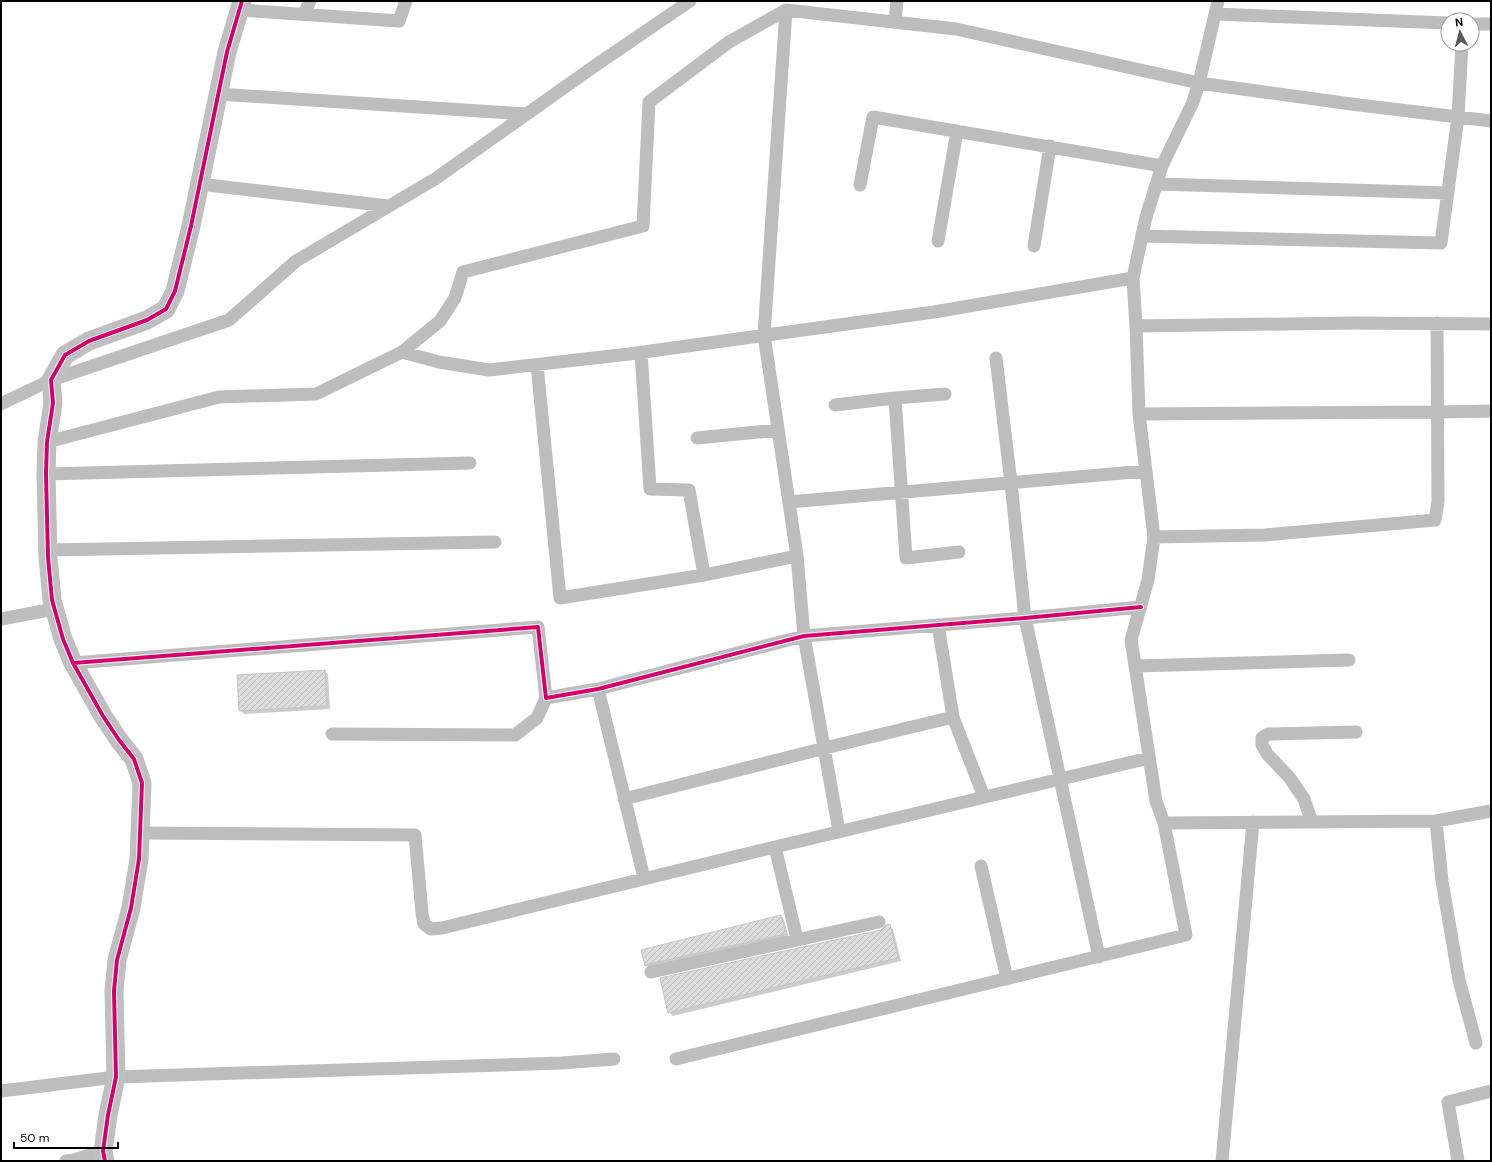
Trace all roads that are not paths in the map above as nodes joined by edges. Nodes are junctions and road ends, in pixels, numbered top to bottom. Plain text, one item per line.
1 (310, 1) edge
2 (406, 1) edge
3 (690, 1) edge
4 (897, 1) edge
5 (1218, 1) edge
6 (241, 5) edge
7 (786, 10) junction
8 (304, 14) junction
9 (1215, 14) junction
10 (895, 22) junction
11 (1440, 23) edge
12 (1480, 24) edge
13 (1491, 24) edge
14 (1462, 52) edge
15 (1199, 83) junction
16 (218, 94) junction
17 (526, 114) junction
18 (1458, 117) junction
19 (1491, 121) edge
20 (957, 131) junction
21 (1050, 146) junction
22 (1162, 166) junction
23 (199, 184) junction
24 (1157, 184) junction
25 (860, 185) dead end
26 (1448, 193) junction
27 (388, 206) junction
28 (1142, 236) junction
29 (938, 241) dead end
30 (1034, 246) dead end
31 (1134, 278) junction
32 (1436, 324) junction
33 (1491, 324) edge
34 (1136, 326) junction
35 (764, 335) junction
36 (402, 352) junction
37 (641, 352) junction
38 (996, 358) dead end
39 (537, 365) junction
40 (51, 380) junction
41 (945, 394) dead end
42 (894, 398) junction
43 (1, 404) edge
44 (835, 405) dead end
45 (1491, 411) edge
46 (1437, 412) junction
47 (1139, 414) junction
48 (778, 430) junction
49 (697, 438) dead end
50 (46, 442) junction
51 (470, 463) dead end
52 (1146, 471) junction
53 (46, 474) junction
54 (1011, 483) junction
55 (902, 492) junction
56 (789, 502) junction
57 (1154, 537) junction
58 (495, 542) dead end
59 (47, 550) junction
60 (959, 552) dead end
61 (797, 556) junction
62 (704, 575) junction
63 (1141, 607) junction
64 (54, 609) junction
65 (1024, 618) junction
66 (1, 619) edge
67 (938, 625) junction
68 (804, 636) junction
69 (1349, 660) dead end
70 (72, 663) junction
71 (1135, 666) junction
72 (598, 689) junction
73 (546, 698) junction
74 (953, 717) junction
75 (1356, 732) dead end
76 (332, 734) dead end
77 (824, 748) junction
78 (1149, 758) junction
79 (1061, 779) junction
80 (984, 797) junction
81 (624, 799) junction
82 (1491, 811) edge
83 (1436, 821) junction
84 (1253, 822) junction
85 (1312, 822) junction
86 (1164, 823) junction
87 (839, 831) junction
88 (140, 833) junction
89 (775, 847) junction
90 (981, 866) dead end
91 (644, 878) junction
92 (879, 922) dead end
93 (797, 939) junction
94 (1099, 956) junction
95 (651, 972) dead end
96 (1007, 979) junction
97 (1476, 1042) dead end
98 (614, 1059) dead end
99 (676, 1059) dead end
100 (116, 1077) junction
101 (1, 1091) edge
102 (1491, 1091) edge
103 (104, 1156) edge
104 (66, 1161) edge
105 (1222, 1161) edge
106 (1458, 1161) edge

1 - 8 street
2 - 8 street
3 - 17 street
4 - 10 street
5 - 9 street
6 - 8 street
6 - 16 street
7 - 10 street
7 - 35 street
7 - 36 street
9 - 11 street
9 - 15 street
10 - 15 street
12 - 13 street
14 - 18 street
15 - 18 street
15 - 22 street
16 - 17 street
16 - 23 street
17 - 27 street
18 - 19 street
18 - 26 street
20 - 21 street
20 - 25 street
20 - 29 street
21 - 22 street
21 - 30 street
22 - 24 street
23 - 27 street
23 - 40 street
24 - 26 street
24 - 28 street
26 - 28 street
27 - 40 street
28 - 31 street
31 - 34 street
31 - 35 street
32 - 33 street
32 - 34 street
32 - 46 street
34 - 47 street
35 - 37 street
35 - 48 street
36 - 39 street
36 - 50 street
37 - 39 street
37 - 62 street
38 - 54 street
39 - 62 street
40 - 43 street
40 - 50 street
41 - 42 street
42 - 44 street
42 - 55 street
45 - 46 street
46 - 47 street
46 - 57 street
47 - 52 street
48 - 49 street
48 - 56 street
50 - 53 street
51 - 53 street
52 - 54 street
52 - 57 street
53 - 59 street
54 - 55 street
54 - 65 street
55 - 56 street
55 - 60 street
56 - 61 street
57 - 63 street
58 - 59 street
59 - 64 street
61 - 62 street
61 - 68 street
63 - 65 street
63 - 71 street
64 - 66 street
64 - 70 street
65 - 67 street
65 - 79 street
67 - 68 street
67 - 74 street
68 - 72 street
68 - 77 street
69 - 71 street
70 - 73 street
70 - 88 street
71 - 78 street
72 - 73 street
72 - 81 street
73 - 76 street
74 - 77 street
74 - 80 street
75 - 85 street
77 - 81 street
77 - 87 street
78 - 79 street
78 - 86 street
79 - 80 street
79 - 94 street
80 - 87 street
81 - 91 street
82 - 83 street
83 - 85 street
83 - 97 street
84 - 85 street
84 - 86 street
84 - 105 street
86 - 94 street
87 - 89 street
88 - 91 street
88 - 100 street
89 - 91 street
89 - 93 street
90 - 96 street
92 - 93 street
93 - 95 street
94 - 96 street
96 - 99 street
98 - 100 street
100 - 101 street
100 - 103 street
102 - 106 street
103 - 104 street

